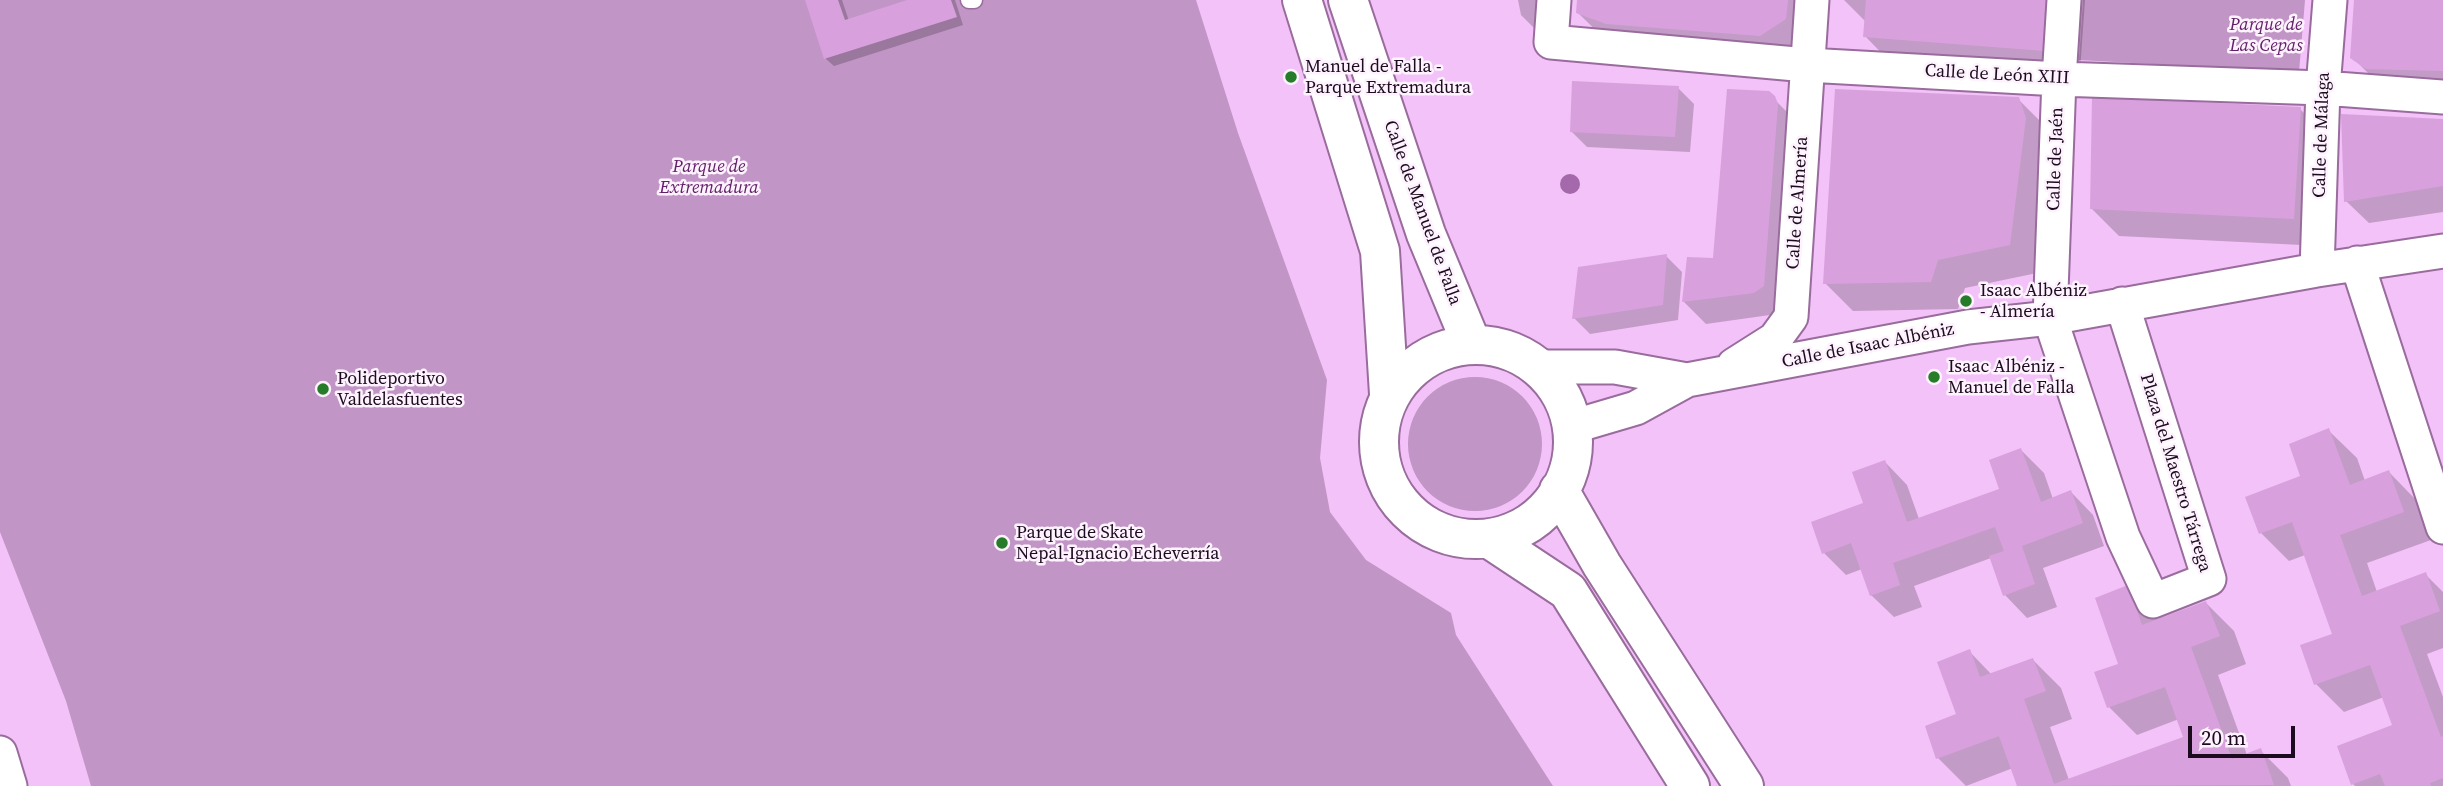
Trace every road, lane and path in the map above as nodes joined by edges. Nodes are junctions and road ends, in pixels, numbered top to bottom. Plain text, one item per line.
1 (969, 0) edge
2 (974, 0) edge
3 (1302, 0) edge
4 (1349, 0) edge
5 (1554, 0) edge
6 (1812, 0) edge
7 (2064, 0) edge
8 (2330, 0) edge
9 (1808, 65) junction
10 (2059, 79) junction
11 (2323, 88) junction
12 (2443, 97) edge
13 (2443, 251) edge
14 (2357, 263) junction
15 (2317, 270) junction
16 (2122, 304) junction
17 (2050, 318) junction
18 (1472, 345) junction
19 (1541, 367) junction
20 (1722, 372) junction
21 (1687, 380) junction
22 (1389, 394) junction
23 (1575, 426) junction
24 (1559, 490) junction
25 (2443, 527) edge
26 (1490, 540) junction
27 (1690, 786) edge
28 (1744, 786) edge

1 - 2 lane
3 - 22 main road
4 - 18 main road, Calle de Manuel de Falla
5 - 9 street, Calle de León XIII
6 - 9 street, Calle de Almería
7 - 10 street, Calle de Jaén
8 - 11 street, Calle de Málaga
9 - 10 street, Calle de León XIII
9 - 20 street, Calle de Almería
10 - 11 street, Calle de León XIII
10 - 17 street, Calle de Jaén
11 - 12 street, Calle de León XIII
11 - 15 street, Calle de Málaga
13 - 14 street, Calle de Isaac Albéniz
14 - 15 street, Calle de Isaac Albéniz
14 - 25 street
15 - 16 street, Calle de Isaac Albéniz
16 - 17 street, Calle de Isaac Albéniz
16 - 17 street, Plaza del Maestro Tárrega
17 - 20 street, Calle de Isaac Albéniz
18 - 19 main road
18 - 22 main road
19 - 21 street, Calle de Isaac Albéniz
19 - 23 main road
20 - 21 street, Calle de Isaac Albéniz
21 - 23 street
22 - 26 main road
23 - 24 main road
24 - 26 main road
24 - 28 main road
26 - 27 main road

